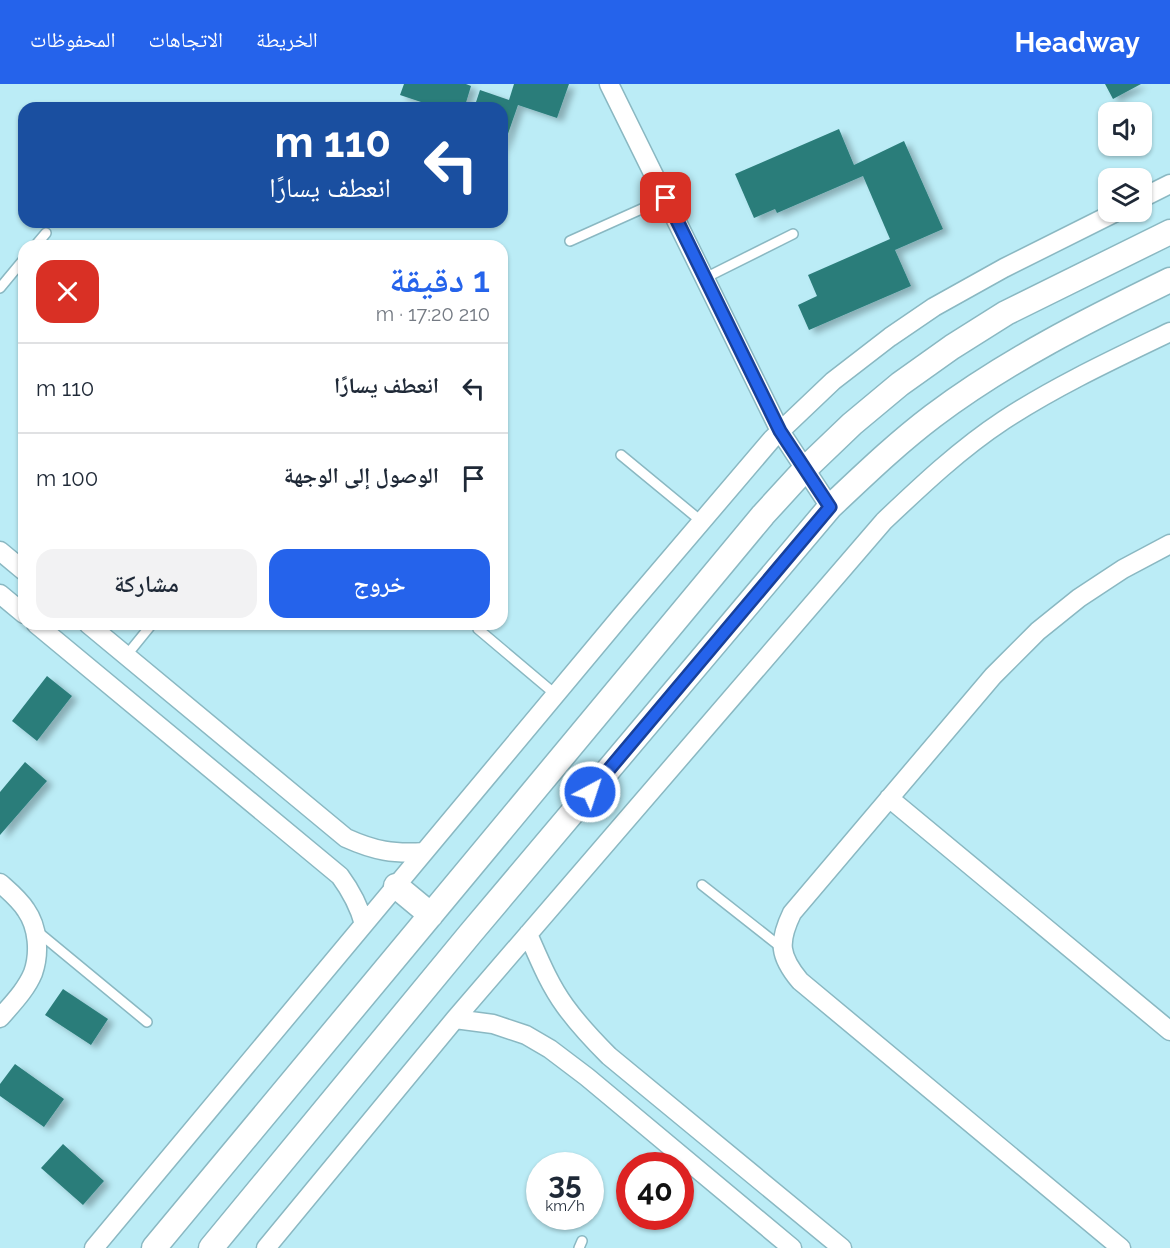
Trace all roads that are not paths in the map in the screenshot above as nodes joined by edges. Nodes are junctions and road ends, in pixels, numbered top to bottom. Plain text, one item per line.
1 (613, 85) edge
2 (1170, 184) edge
3 (1152, 193) edge
4 (666, 198) junction
5 (1098, 221) edge
6 (1170, 232) edge
7 (46, 233) dead end
8 (793, 234) dead end
9 (40, 240) edge
10 (570, 241) dead end
11 (18, 266) edge
12 (705, 278) junction
13 (1170, 280) edge
14 (0, 288) edge
15 (1170, 332) edge
16 (780, 431) junction
17 (621, 455) dead end
18 (806, 468) junction
19 (830, 507) junction
20 (701, 520) junction
21 (1170, 544) edge
22 (0, 551) edge
23 (18, 566) edge
24 (0, 594) edge
25 (18, 609) edge
26 (43, 630) edge
27 (95, 630) edge
28 (147, 630) edge
29 (479, 630) edge
30 (126, 656) junction
31 (555, 694) junction
32 (889, 798) junction
33 (424, 852) junction
34 (0, 883) edge
35 (702, 885) dead end
36 (396, 886) junction
37 (431, 915) junction
38 (364, 924) junction
39 (35, 930) junction
40 (528, 934) junction
41 (783, 948) junction
42 (0, 1018) edge
43 (455, 1019) junction
44 (147, 1022) dead end
45 (1169, 1027) edge
46 (94, 1248) edge
47 (154, 1248) edge
48 (211, 1248) edge
49 (266, 1248) edge
50 (792, 1248) edge
51 (842, 1248) edge
52 (1121, 1248) edge

1 - 4 street
2 - 3 street
4 - 10 lane
4 - 12 street
5 - 16 street
6 - 18 street
7 - 9 lane
8 - 12 lane
11 - 14 lane
12 - 16 street
13 - 19 street
15 - 40 street
16 - 18 street
16 - 20 street
17 - 20 lane
18 - 19 street
18 - 37 street
19 - 48 street
20 - 31 street
21 - 32 street
22 - 23 street
24 - 25 street
26 - 38 street
27 - 30 street
28 - 30 lane
29 - 31 lane
30 - 33 street
31 - 33 street
32 - 41 street
32 - 45 street
33 - 36 street
34 - 39 street
35 - 41 lane
36 - 37 street
36 - 38 street
37 - 47 street
38 - 46 street
39 - 42 street
39 - 44 lane
40 - 43 street
40 - 51 street
41 - 52 street
43 - 49 street
43 - 50 street

